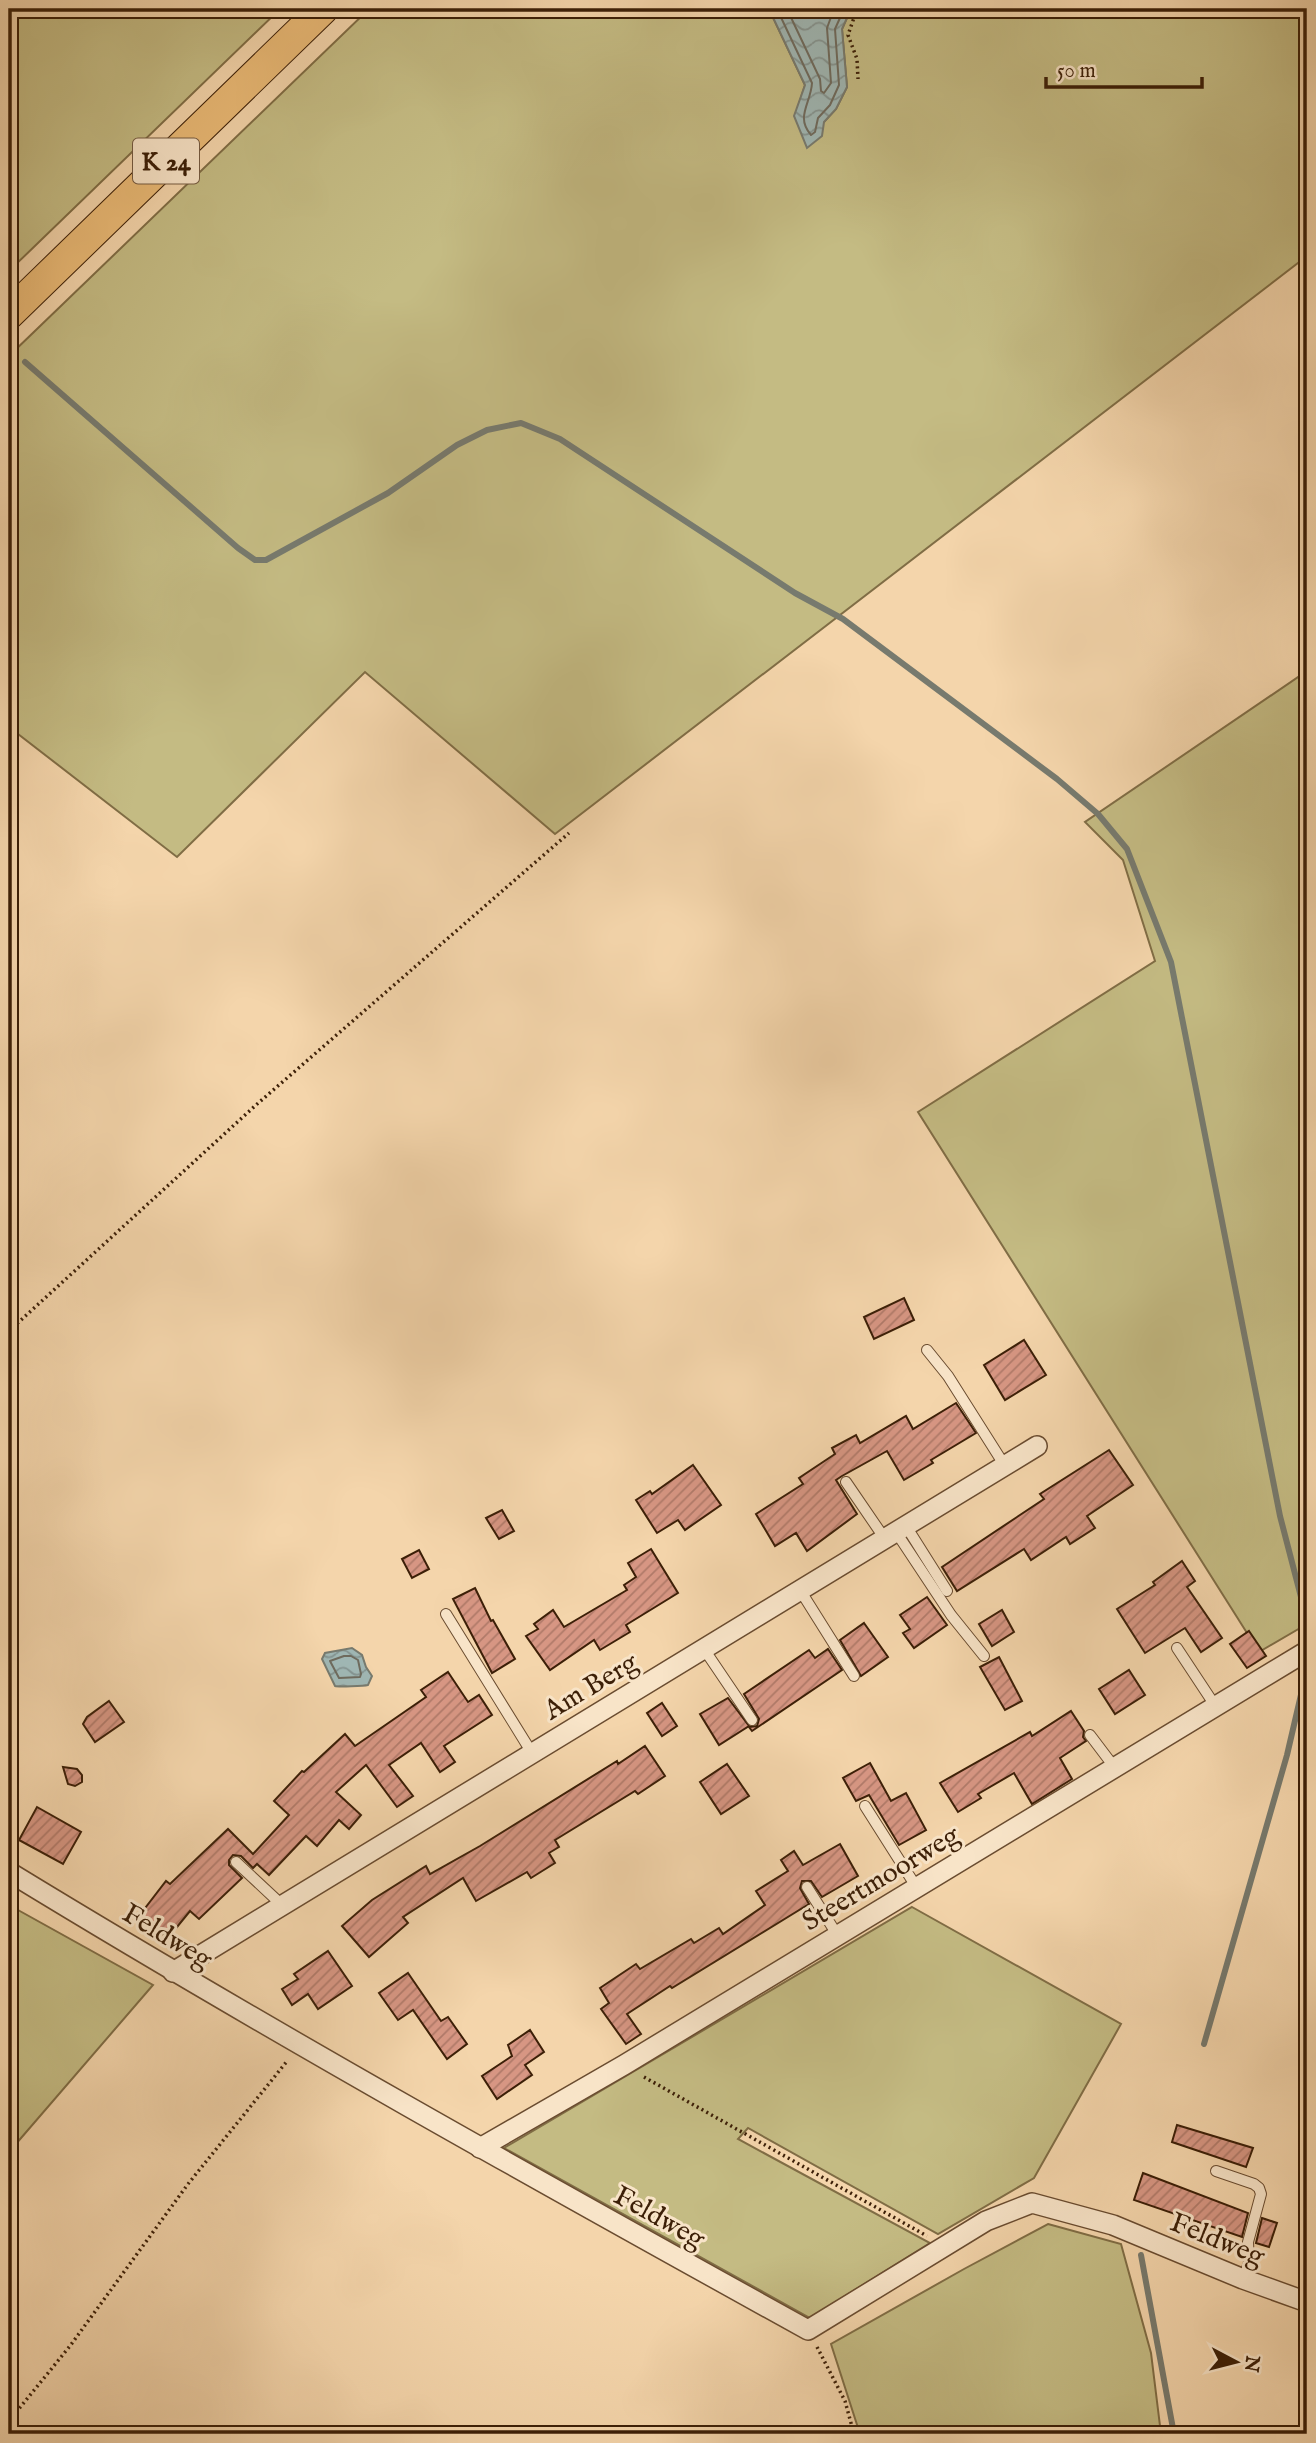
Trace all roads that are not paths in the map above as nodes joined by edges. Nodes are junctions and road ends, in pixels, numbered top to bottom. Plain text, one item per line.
1 (323, 9) edge
2 (9, 314) edge
3 (926, 1350) dead end
4 (1037, 1446) dead end
5 (1005, 1466) junction
6 (846, 1482) dead end
7 (896, 1532) junction
8 (800, 1590) junction
9 (947, 1591) dead end
10 (446, 1614) dead end
11 (704, 1648) junction
12 (1177, 1648) dead end
13 (1307, 1651) edge
14 (984, 1656) dead end
15 (854, 1676) dead end
16 (1216, 1707) junction
17 (752, 1720) dead end
18 (1090, 1735) dead end
19 (532, 1753) junction
20 (1115, 1768) junction
21 (865, 1805) dead end
22 (236, 1863) dead end
23 (9, 1872) edge
24 (807, 1887) dead end
25 (917, 1888) junction
26 (282, 1905) junction
27 (838, 1936) junction
28 (173, 1972) junction
29 (480, 2148) junction
30 (1216, 2171) dead end
31 (1243, 2279) junction
32 (1307, 2302) edge

1 - 2 main road, K 24
3 - 5 lane
4 - 5 street, Am Berg
5 - 7 street, Am Berg
6 - 7 lane
7 - 8 street, Am Berg
7 - 9 lane
7 - 14 lane
8 - 11 street, Am Berg
8 - 15 lane
10 - 19 lane
11 - 17 lane
11 - 19 street, Am Berg
12 - 16 lane
13 - 16 street, Steertmoorweg
16 - 20 street, Steertmoorweg
18 - 20 lane
19 - 26 street, Am Berg
20 - 25 street, Steertmoorweg
21 - 25 lane
22 - 26 lane
23 - 28 street, Feldweg
24 - 27 lane
25 - 27 street, Steertmoorweg
26 - 28 street, Am Berg
27 - 29 street, Steertmoorweg
28 - 29 street, Feldweg
29 - 31 street, Feldweg
30 - 31 lane
31 - 32 street, Feldweg

